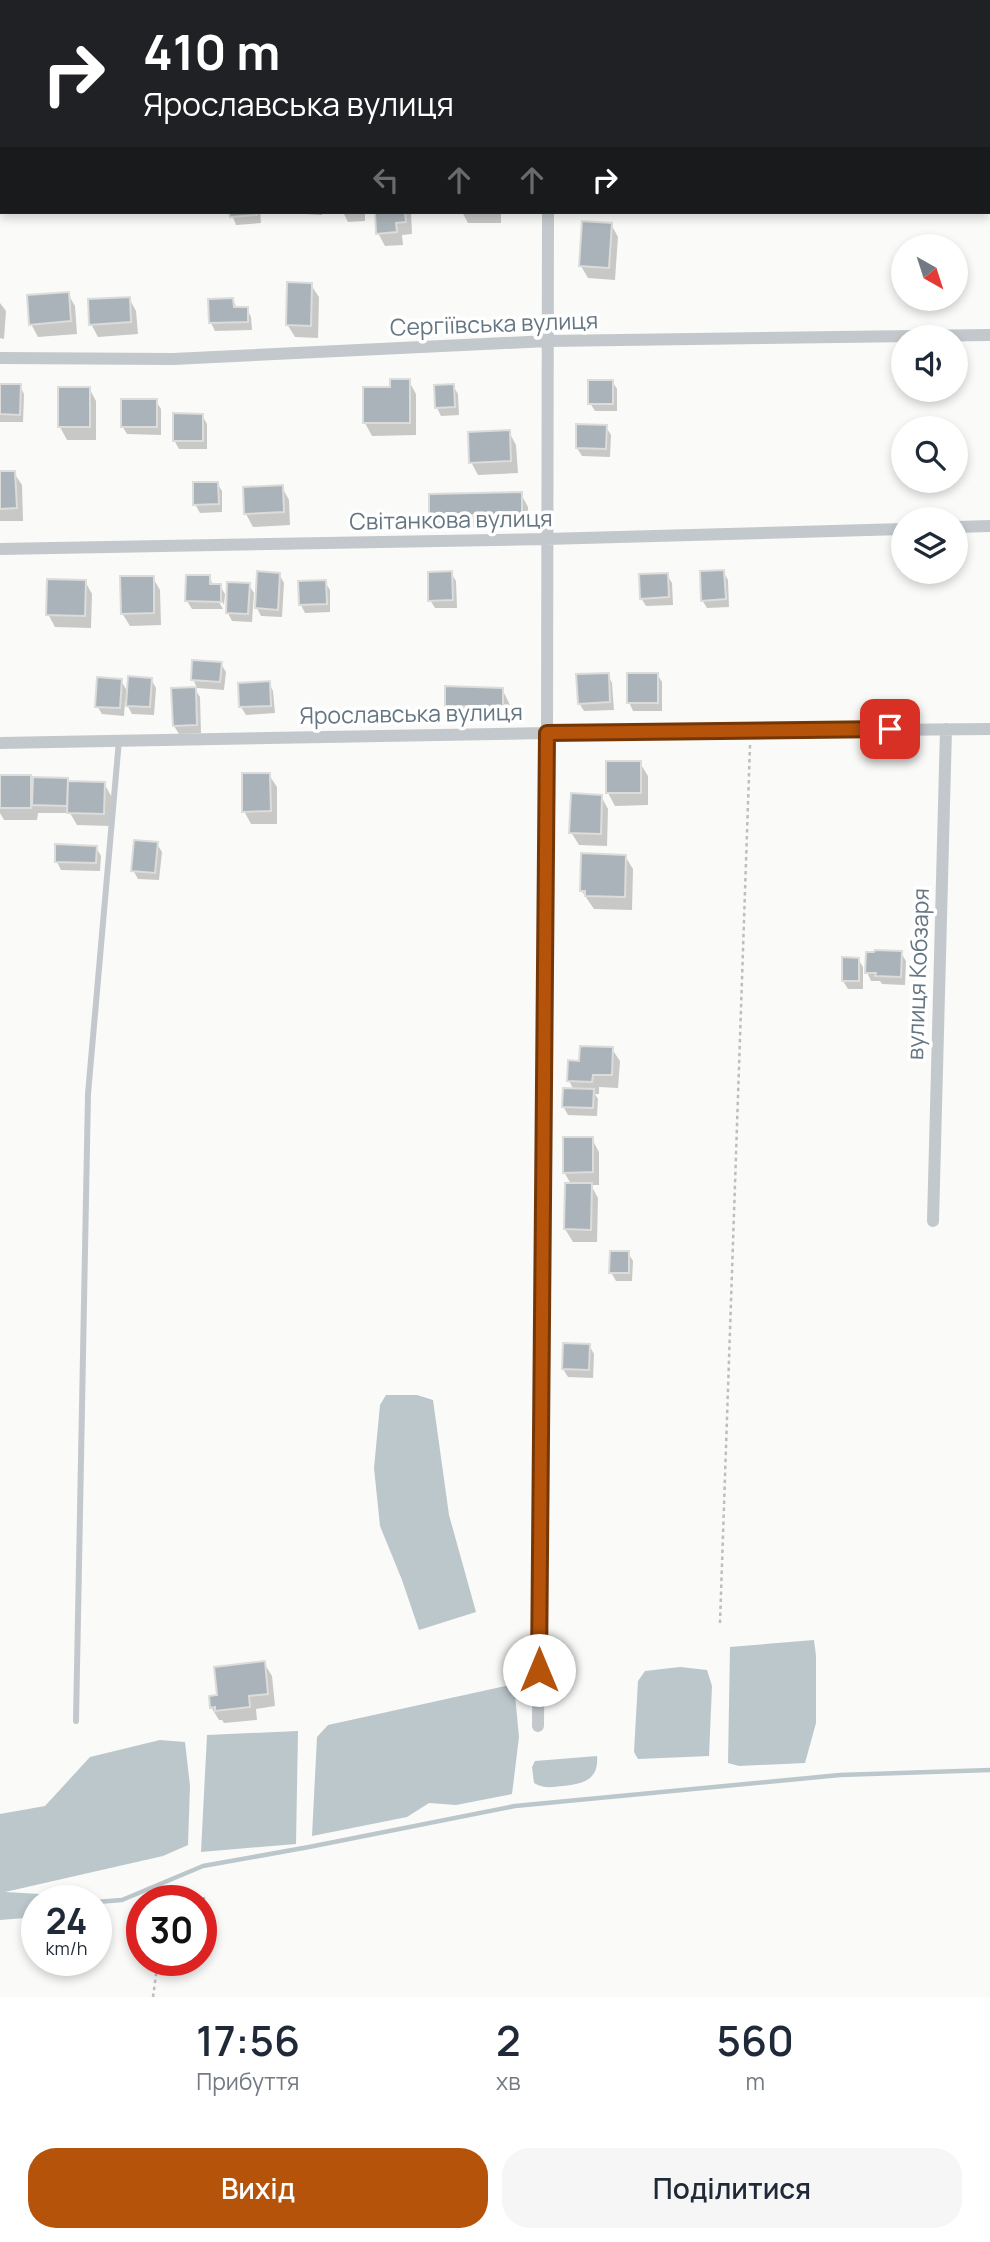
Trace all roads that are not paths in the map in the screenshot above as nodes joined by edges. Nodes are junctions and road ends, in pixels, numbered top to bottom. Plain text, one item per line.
1 (548, 214) edge
2 (990, 335) edge
3 (548, 341) junction
4 (0, 358) edge
5 (990, 526) edge
6 (968, 527) edge
7 (891, 529) edge
8 (547, 539) junction
9 (0, 549) edge
10 (946, 729) junction
11 (990, 729) edge
12 (547, 733) junction
13 (119, 740) junction
14 (0, 743) edge
15 (933, 1221) dead end
16 (76, 1721) dead end
17 (538, 1726) dead end

1 - 3 street
2 - 3 street, Сергіївська вулиця
3 - 4 street, Сергіївська вулиця
3 - 8 street
5 - 6 street
7 - 8 street, Світанкова вулиця
8 - 9 street, Світанкова вулиця
8 - 12 street
10 - 11 street, Ярославська вулиця
10 - 12 street, Ярославська вулиця
10 - 15 street, вулиця Кобзаря
12 - 13 street, Ярославська вулиця
12 - 17 street
13 - 14 street, Ярославська вулиця
13 - 16 lane

